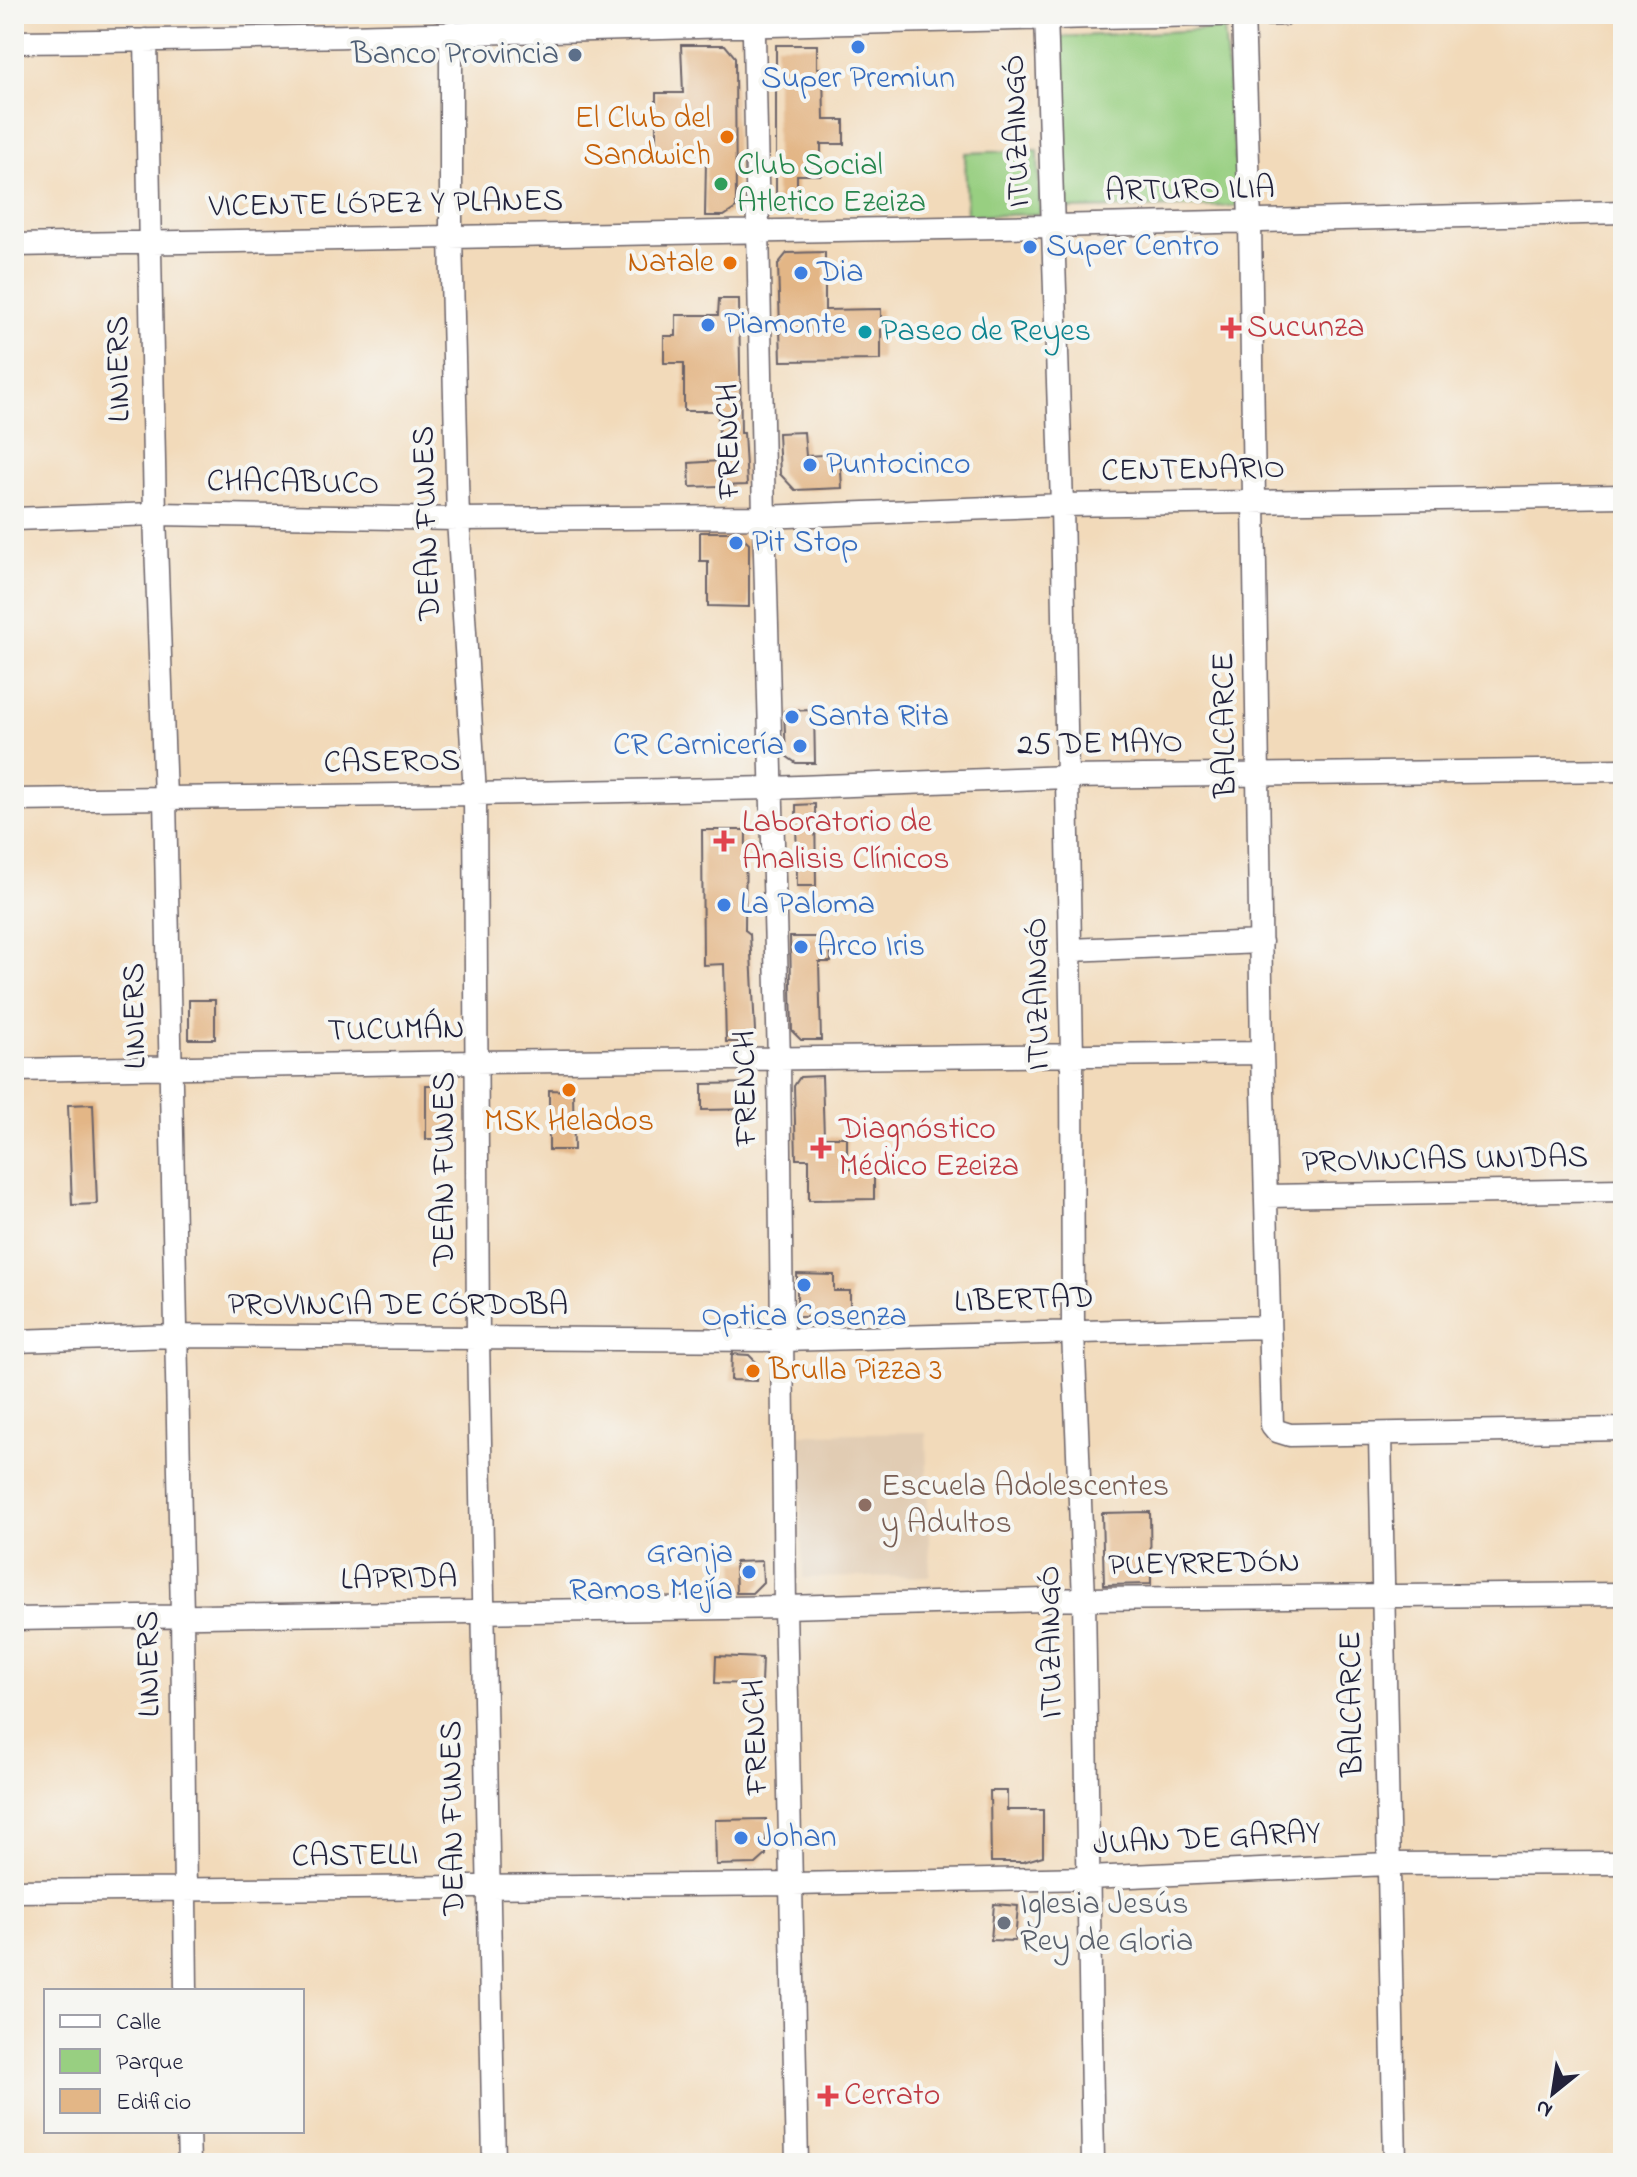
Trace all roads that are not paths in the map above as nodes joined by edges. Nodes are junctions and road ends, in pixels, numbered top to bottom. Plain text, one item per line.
1 (1244, 14) edge
2 (1284, 14) edge
3 (1046, 15) edge
4 (750, 20) edge
5 (451, 32) junction
6 (146, 40) junction
7 (14, 42) edge
8 (1623, 212) edge
9 (1250, 222) junction
10 (1053, 226) junction
11 (759, 232) junction
12 (451, 236) junction
13 (150, 241) junction
14 (14, 245) edge
15 (1623, 496) edge
16 (1253, 502) junction
17 (1062, 505) junction
18 (155, 514) junction
19 (764, 517) junction
20 (14, 519) edge
21 (458, 519) junction
22 (1623, 770) edge
23 (1259, 774) junction
24 (1067, 777) junction
25 (771, 788) junction
26 (475, 794) junction
27 (165, 798) junction
28 (14, 800) edge
29 (1261, 942) junction
30 (1070, 950) junction
31 (1262, 1053) junction
32 (1072, 1056) junction
33 (779, 1060) junction
34 (476, 1062) junction
35 (169, 1068) junction
36 (14, 1070) edge
37 (1623, 1190) edge
38 (1267, 1196) junction
39 (1268, 1327) junction
40 (1073, 1332) junction
41 (175, 1336) junction
42 (478, 1339) junction
43 (782, 1340) junction
44 (14, 1341) edge
45 (1623, 1429) edge
46 (1380, 1435) junction
47 (1623, 1594) edge
48 (1383, 1595) junction
49 (1084, 1599) junction
50 (785, 1607) junction
51 (483, 1610) junction
52 (182, 1615) junction
53 (14, 1619) edge
54 (1623, 1863) edge
55 (1387, 1864) junction
56 (1089, 1878) junction
57 (793, 1884) junction
58 (487, 1887) junction
59 (14, 1891) edge
60 (184, 1891) junction
61 (186, 1989) edge
62 (188, 2133) edge
63 (189, 2163) edge
64 (494, 2163) edge
65 (797, 2163) edge
66 (1093, 2163) edge
67 (1395, 2163) edge

1 - 2 street
1 - 3 street
1 - 9 street, BALCARCE
3 - 4 street
3 - 10 street, ITUZAINGÓ
4 - 5 street
4 - 11 street, FRENCH
5 - 6 street
5 - 12 street, DEAN FUNES
6 - 7 street
6 - 13 street, LINIERS
8 - 9 street, ARTURO ILIA
9 - 10 street, ARTURO ILIA
9 - 16 street, BALCARCE
10 - 11 street, ARTURO ILIA
10 - 17 street, ITUZAINGÓ
11 - 12 street, VICENTE LÓPEZ Y PLANES
11 - 19 street, FRENCH
12 - 13 street, VICENTE LÓPEZ Y PLANES
12 - 21 street, DEAN FUNES
13 - 14 street, VICENTE LÓPEZ Y PLANES
13 - 18 street, LINIERS
15 - 16 street, CENTENARIO
16 - 17 street, CENTENARIO
16 - 23 street, BALCARCE
17 - 19 street, CENTENARIO
17 - 24 street, ITUZAINGÓ
18 - 20 street, CHACABUCO
18 - 21 street, CHACABUCO
18 - 27 street, LINIERS
19 - 21 street, CHACABUCO
19 - 25 street, FRENCH
21 - 26 street, DEAN FUNES
22 - 23 street, 25 DE MAYO
23 - 24 street, 25 DE MAYO
23 - 29 street, BALCARCE
24 - 25 street, 25 DE MAYO
24 - 30 street, ITUZAINGÓ
25 - 26 street, CASEROS
25 - 33 street, FRENCH
26 - 27 street, CASEROS
26 - 34 street, DEAN FUNES
27 - 28 street, CASEROS
27 - 35 street, LINIERS
29 - 30 street
29 - 31 street, BALCARCE
30 - 32 street, ITUZAINGÓ
31 - 32 street
31 - 38 street, BALCARCE
32 - 33 street
32 - 40 street, ITUZAINGÓ
33 - 34 street, TUCUMÁN
33 - 43 street, FRENCH
34 - 35 street, TUCUMÁN
34 - 42 street, DEAN FUNES
35 - 36 street, TUCUMÁN
35 - 41 street, LINIERS
37 - 38 street, PROVINCIAS UNIDAS
38 - 39 street, BALCARCE
39 - 40 street, LIBERTAD
39 - 46 street, BALCARCE
40 - 43 street, LIBERTAD
40 - 49 street, ITUZAINGÓ
41 - 42 street, PROVINCIA DE CÓRDOBA
41 - 44 street, PROVINCIA DE CÓRDOBA
41 - 52 street, LINIERS
42 - 43 street, PROVINCIA DE CÓRDOBA
42 - 51 street, DEAN FUNES
43 - 50 street, FRENCH
45 - 46 street
46 - 48 street, BALCARCE
47 - 48 street, PUEYRREDÓN
48 - 49 street, PUEYRREDÓN
48 - 55 street, BALCARCE
49 - 50 street, PUEYRREDÓN
49 - 56 street, ITUZAINGÓ
50 - 51 street, LAPRIDA
50 - 57 street, FRENCH
51 - 52 street, LAPRIDA
51 - 58 street, DEAN FUNES
52 - 53 street, LAPRIDA
52 - 60 street, LINIERS
54 - 55 street, JUAN DE GARAY
55 - 56 street, JUAN DE GARAY
55 - 67 street, BALCARCE
56 - 57 street, JUAN DE GARAY
56 - 66 street, ITUZAINGÓ
57 - 58 street, CASTELLI
57 - 65 street, FRENCH
58 - 60 street, CASTELLI
58 - 64 street, DEAN FUNES
59 - 60 street, CASTELLI
60 - 61 street, LINIERS
62 - 63 street

